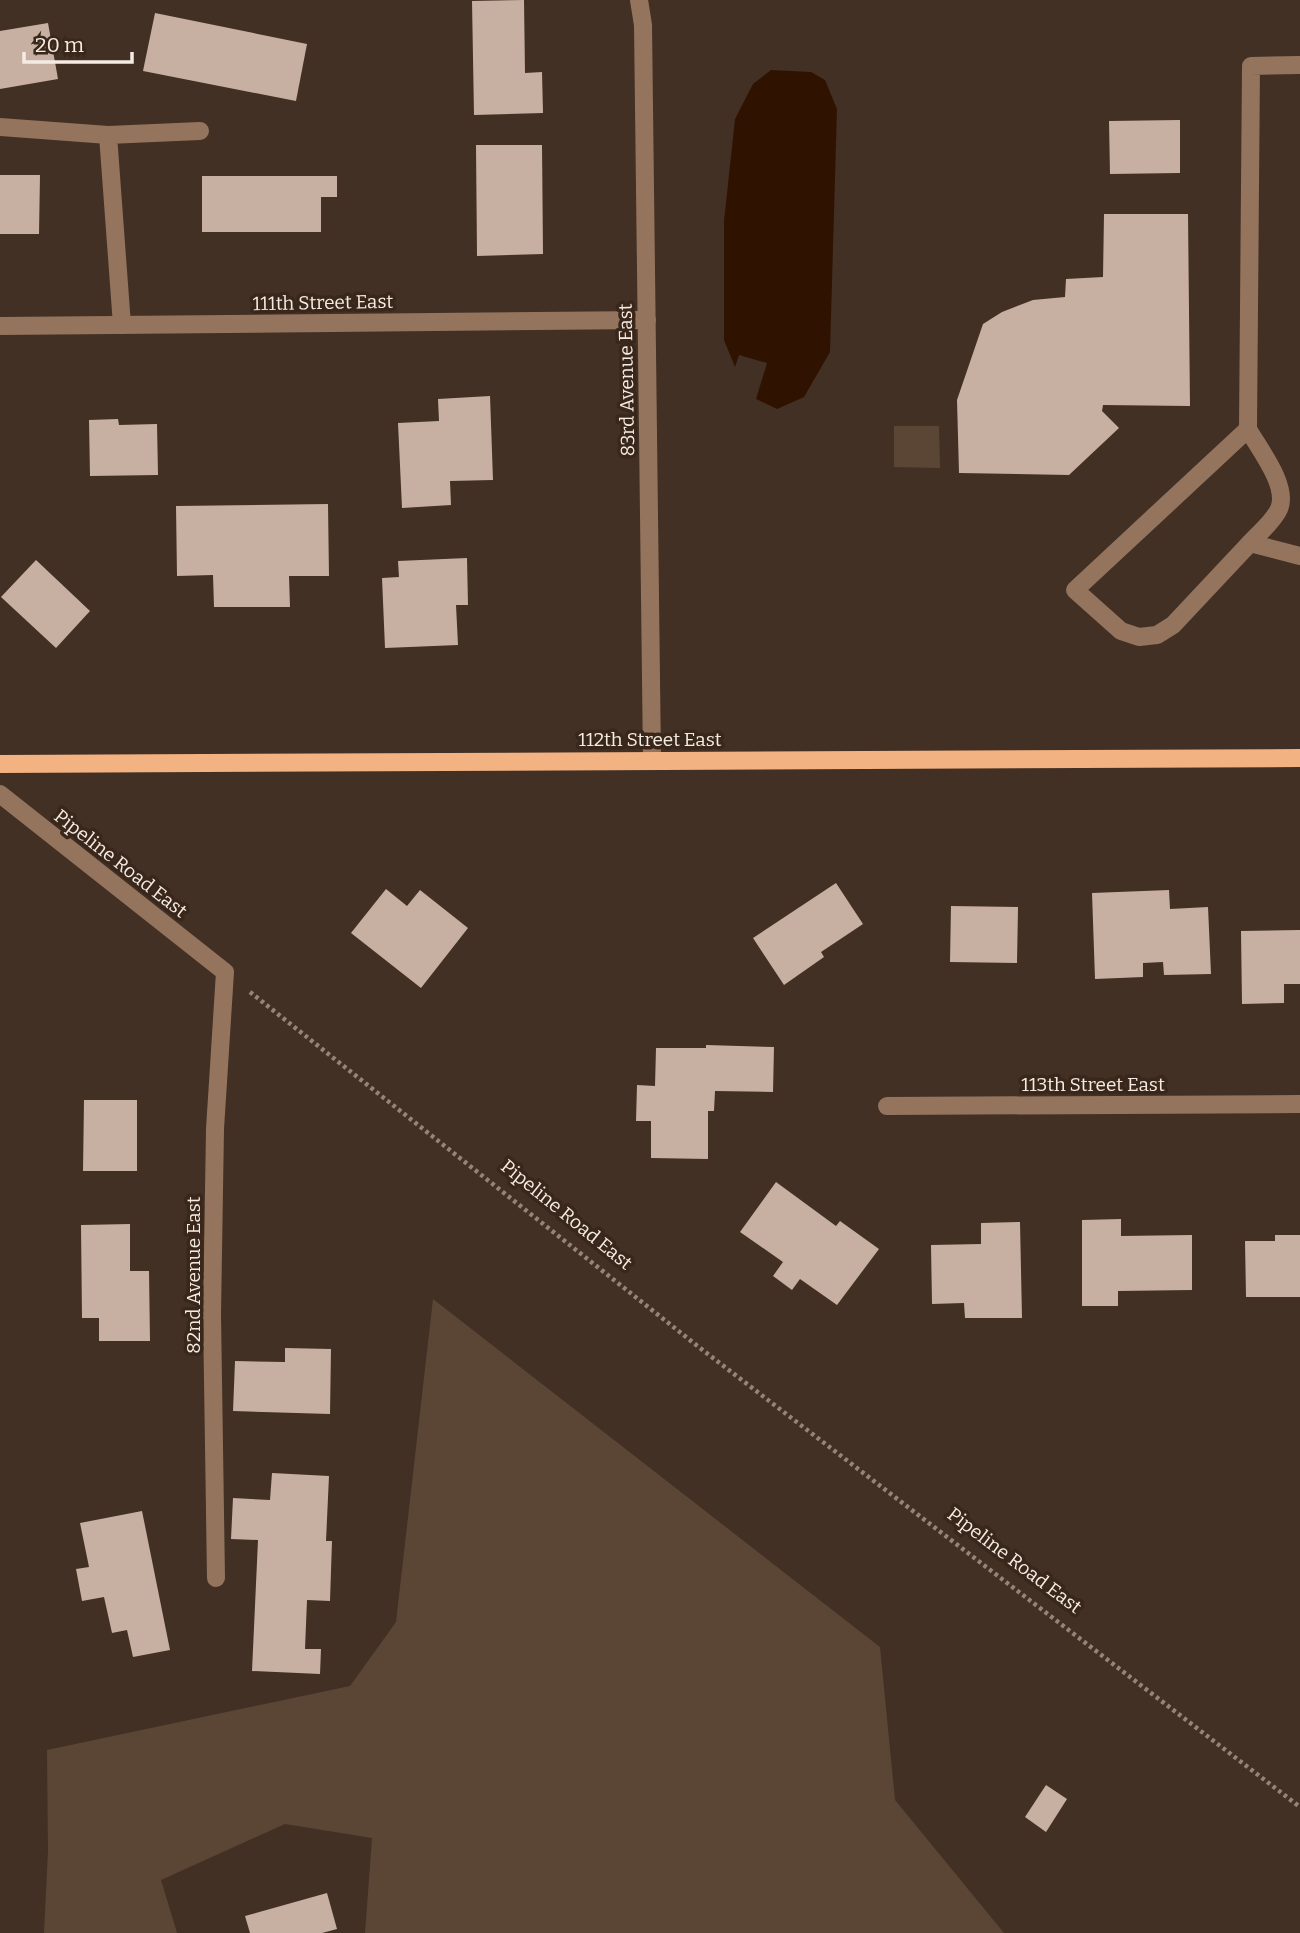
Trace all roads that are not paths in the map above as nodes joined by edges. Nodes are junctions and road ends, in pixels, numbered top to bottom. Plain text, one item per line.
1 (639, 0) edge
2 (1300, 65) edge
3 (0, 127) edge
4 (200, 131) dead end
5 (108, 135) junction
6 (647, 320) junction
7 (122, 325) junction
8 (0, 326) edge
9 (1248, 429) junction
10 (1250, 543) junction
11 (1300, 556) edge
12 (1300, 758) edge
13 (652, 760) junction
14 (0, 764) edge
15 (0, 794) edge
16 (225, 972) joint
17 (1300, 1104) edge
18 (887, 1106) dead end
19 (216, 1578) dead end

1 - 6 street, 83rd Avenue East
2 - 9 street
3 - 5 street
4 - 5 street
5 - 7 street
6 - 7 street, 111th Street East
6 - 13 street, 83rd Avenue East
7 - 8 street, 111th Street East
9 - 10 street
9 - 10 street
10 - 11 street
12 - 13 main road, 112th Street East
13 - 14 main road, 112th Street East
15 - 16 street, Pipeline Road East
16 - 19 street, 82nd Avenue East
17 - 18 street, 113th Street East

